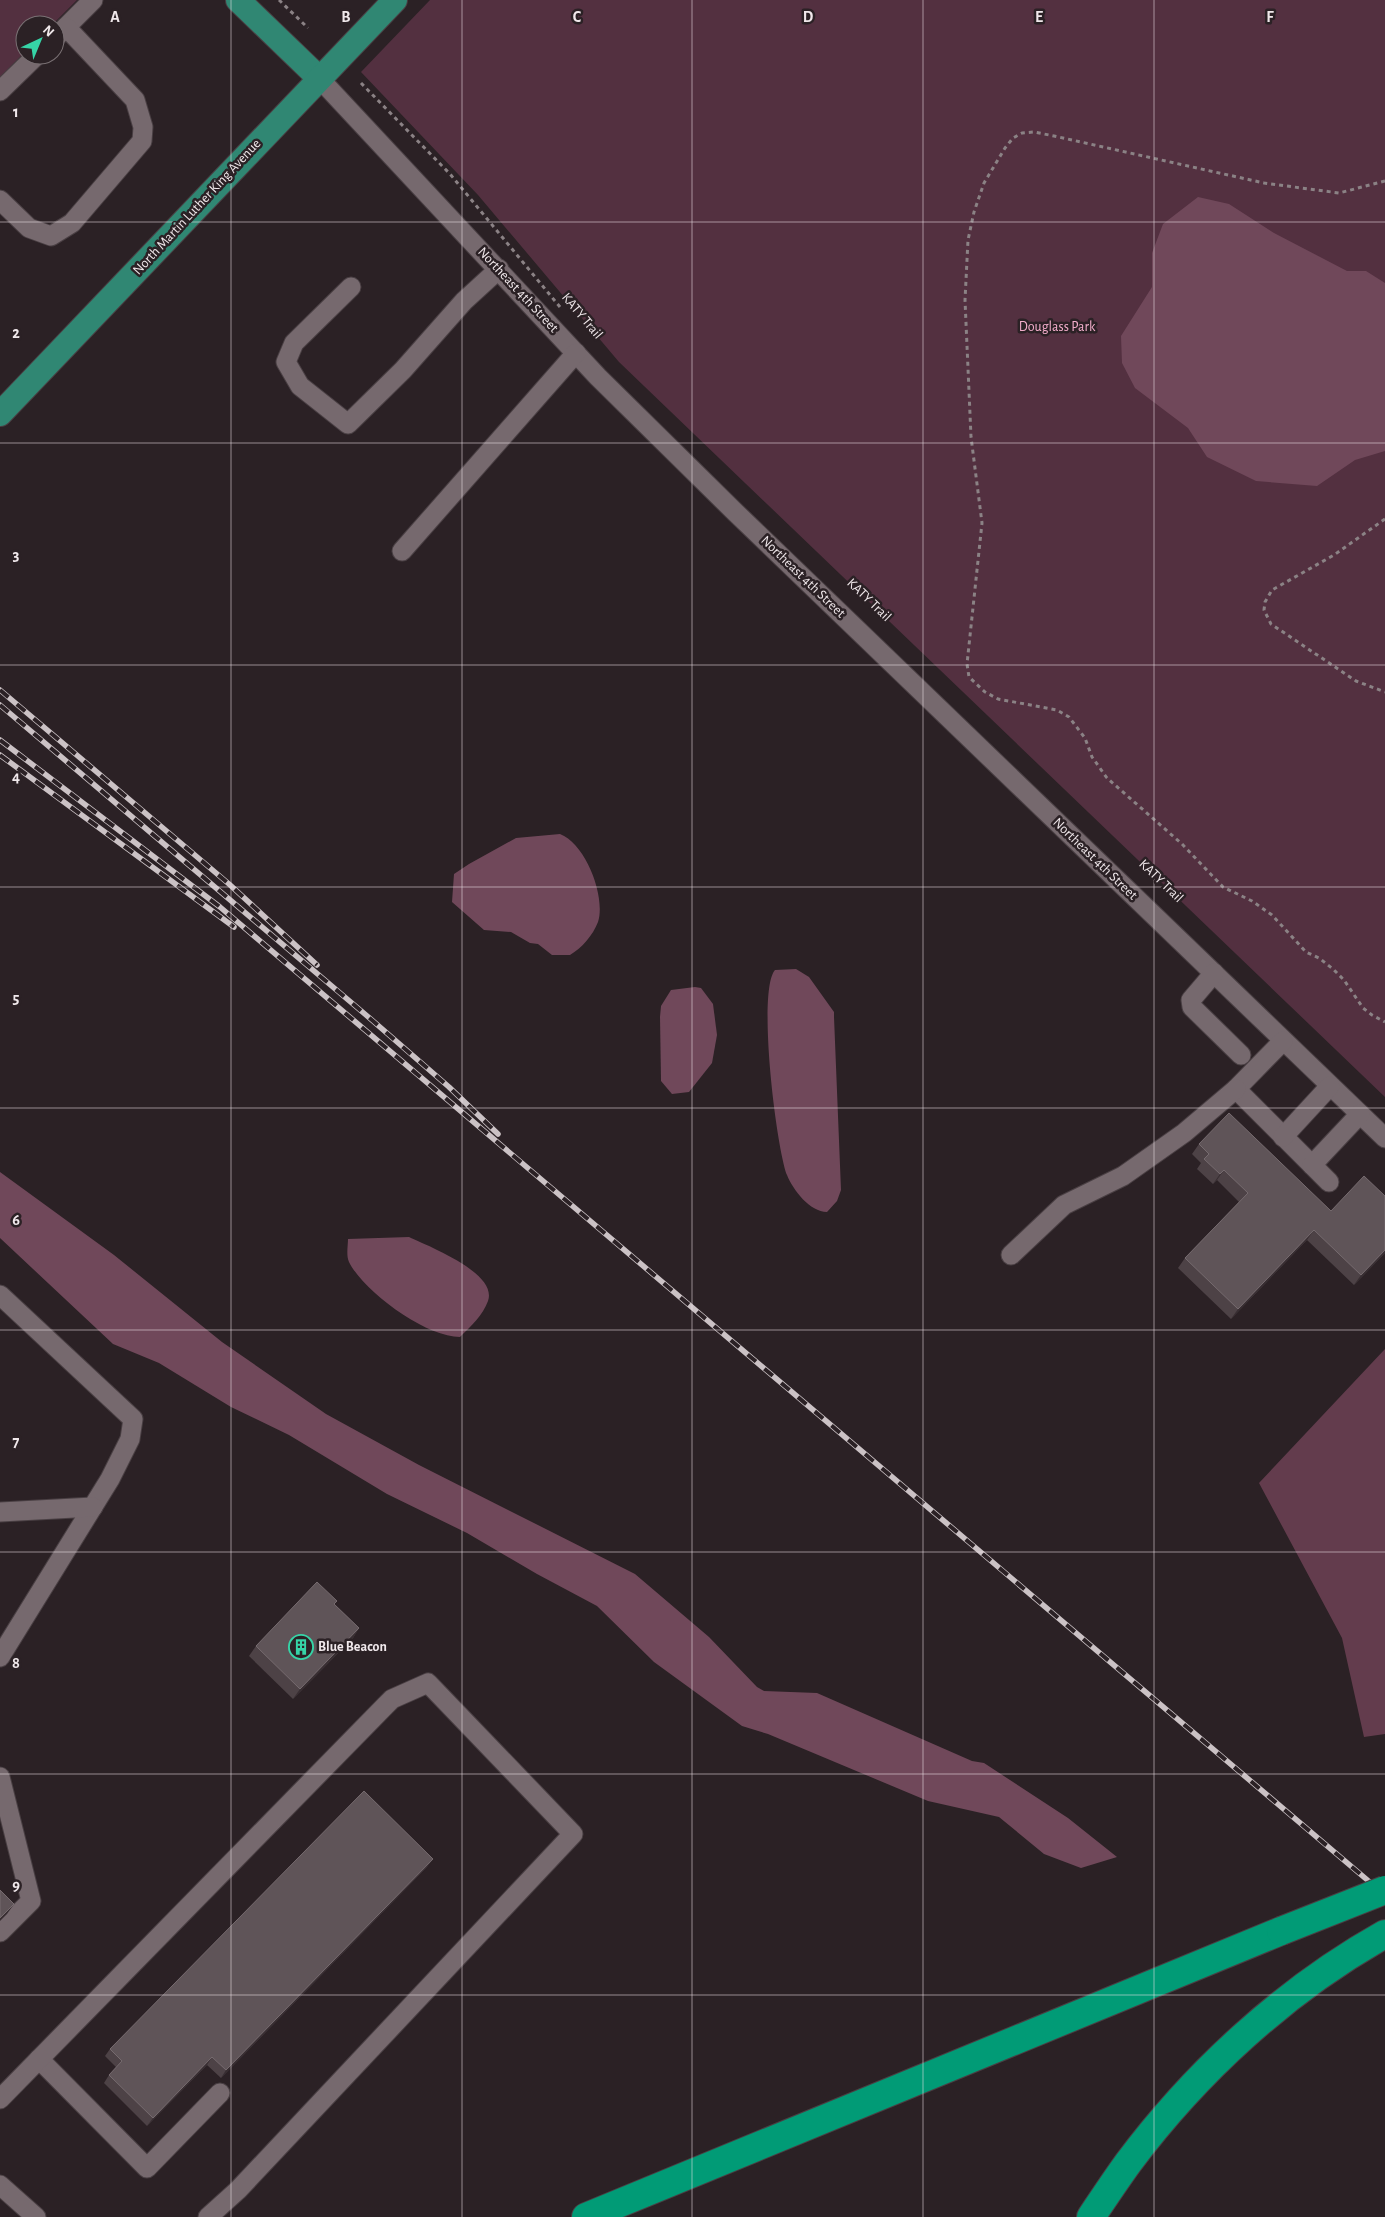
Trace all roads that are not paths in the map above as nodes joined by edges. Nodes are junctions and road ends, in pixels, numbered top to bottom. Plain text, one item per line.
1 (93, 0) edge
2 (238, 0) edge
3 (394, 0) edge
4 (65, 28) edge
5 (65, 37) edge
6 (28, 65) edge
7 (320, 78) junction
8 (0, 92) edge
9 (0, 200) edge
10 (499, 269) junction
11 (351, 287) dead end
12 (576, 353) junction
13 (0, 414) edge
14 (402, 551) dead end
15 (1214, 974) junction
16 (1284, 1041) junction
17 (1241, 1055) dead end
18 (1330, 1086) junction
19 (1236, 1089) junction
20 (1360, 1114) junction
21 (1283, 1137) junction
22 (1385, 1138) edge
23 (1312, 1165) junction
24 (1329, 1182) dead end
25 (1011, 1254) dead end
26 (0, 1295) edge
27 (93, 1507) junction
28 (0, 1512) edge
29 (2, 1650) edge
30 (0, 1776) edge
31 (1385, 1890) edge
32 (0, 1932) edge
33 (1385, 1934) edge
34 (39, 2059) junction
35 (220, 2093) dead end
36 (0, 2099) edge
37 (0, 2186) edge
38 (36, 2217) edge
39 (208, 2217) edge
40 (586, 2217) edge
41 (1091, 2217) edge

1 - 4 street
2 - 7 main road, Northeast 4th Street
3 - 7 main road, North Martin Luther King Avenue
5 - 9 street
6 - 8 street
7 - 10 street, Northeast 4th Street
7 - 13 main road, North Martin Luther King Avenue
10 - 11 street
10 - 12 street, Northeast 4th Street
12 - 14 street
12 - 15 street, Northeast 4th Street
15 - 16 street, Northeast 4th Street
15 - 17 street
16 - 18 street, Northeast 4th Street
16 - 19 street
18 - 20 street, Northeast 4th Street
18 - 21 street
19 - 21 street
19 - 25 street
20 - 22 street, Northeast 4th Street
20 - 23 street
21 - 23 street
23 - 24 street
26 - 27 street
27 - 28 street
27 - 29 street
30 - 32 street
31 - 40 highway, bridge
33 - 41 highway
34 - 35 street
34 - 36 street
34 - 39 street
37 - 38 street

